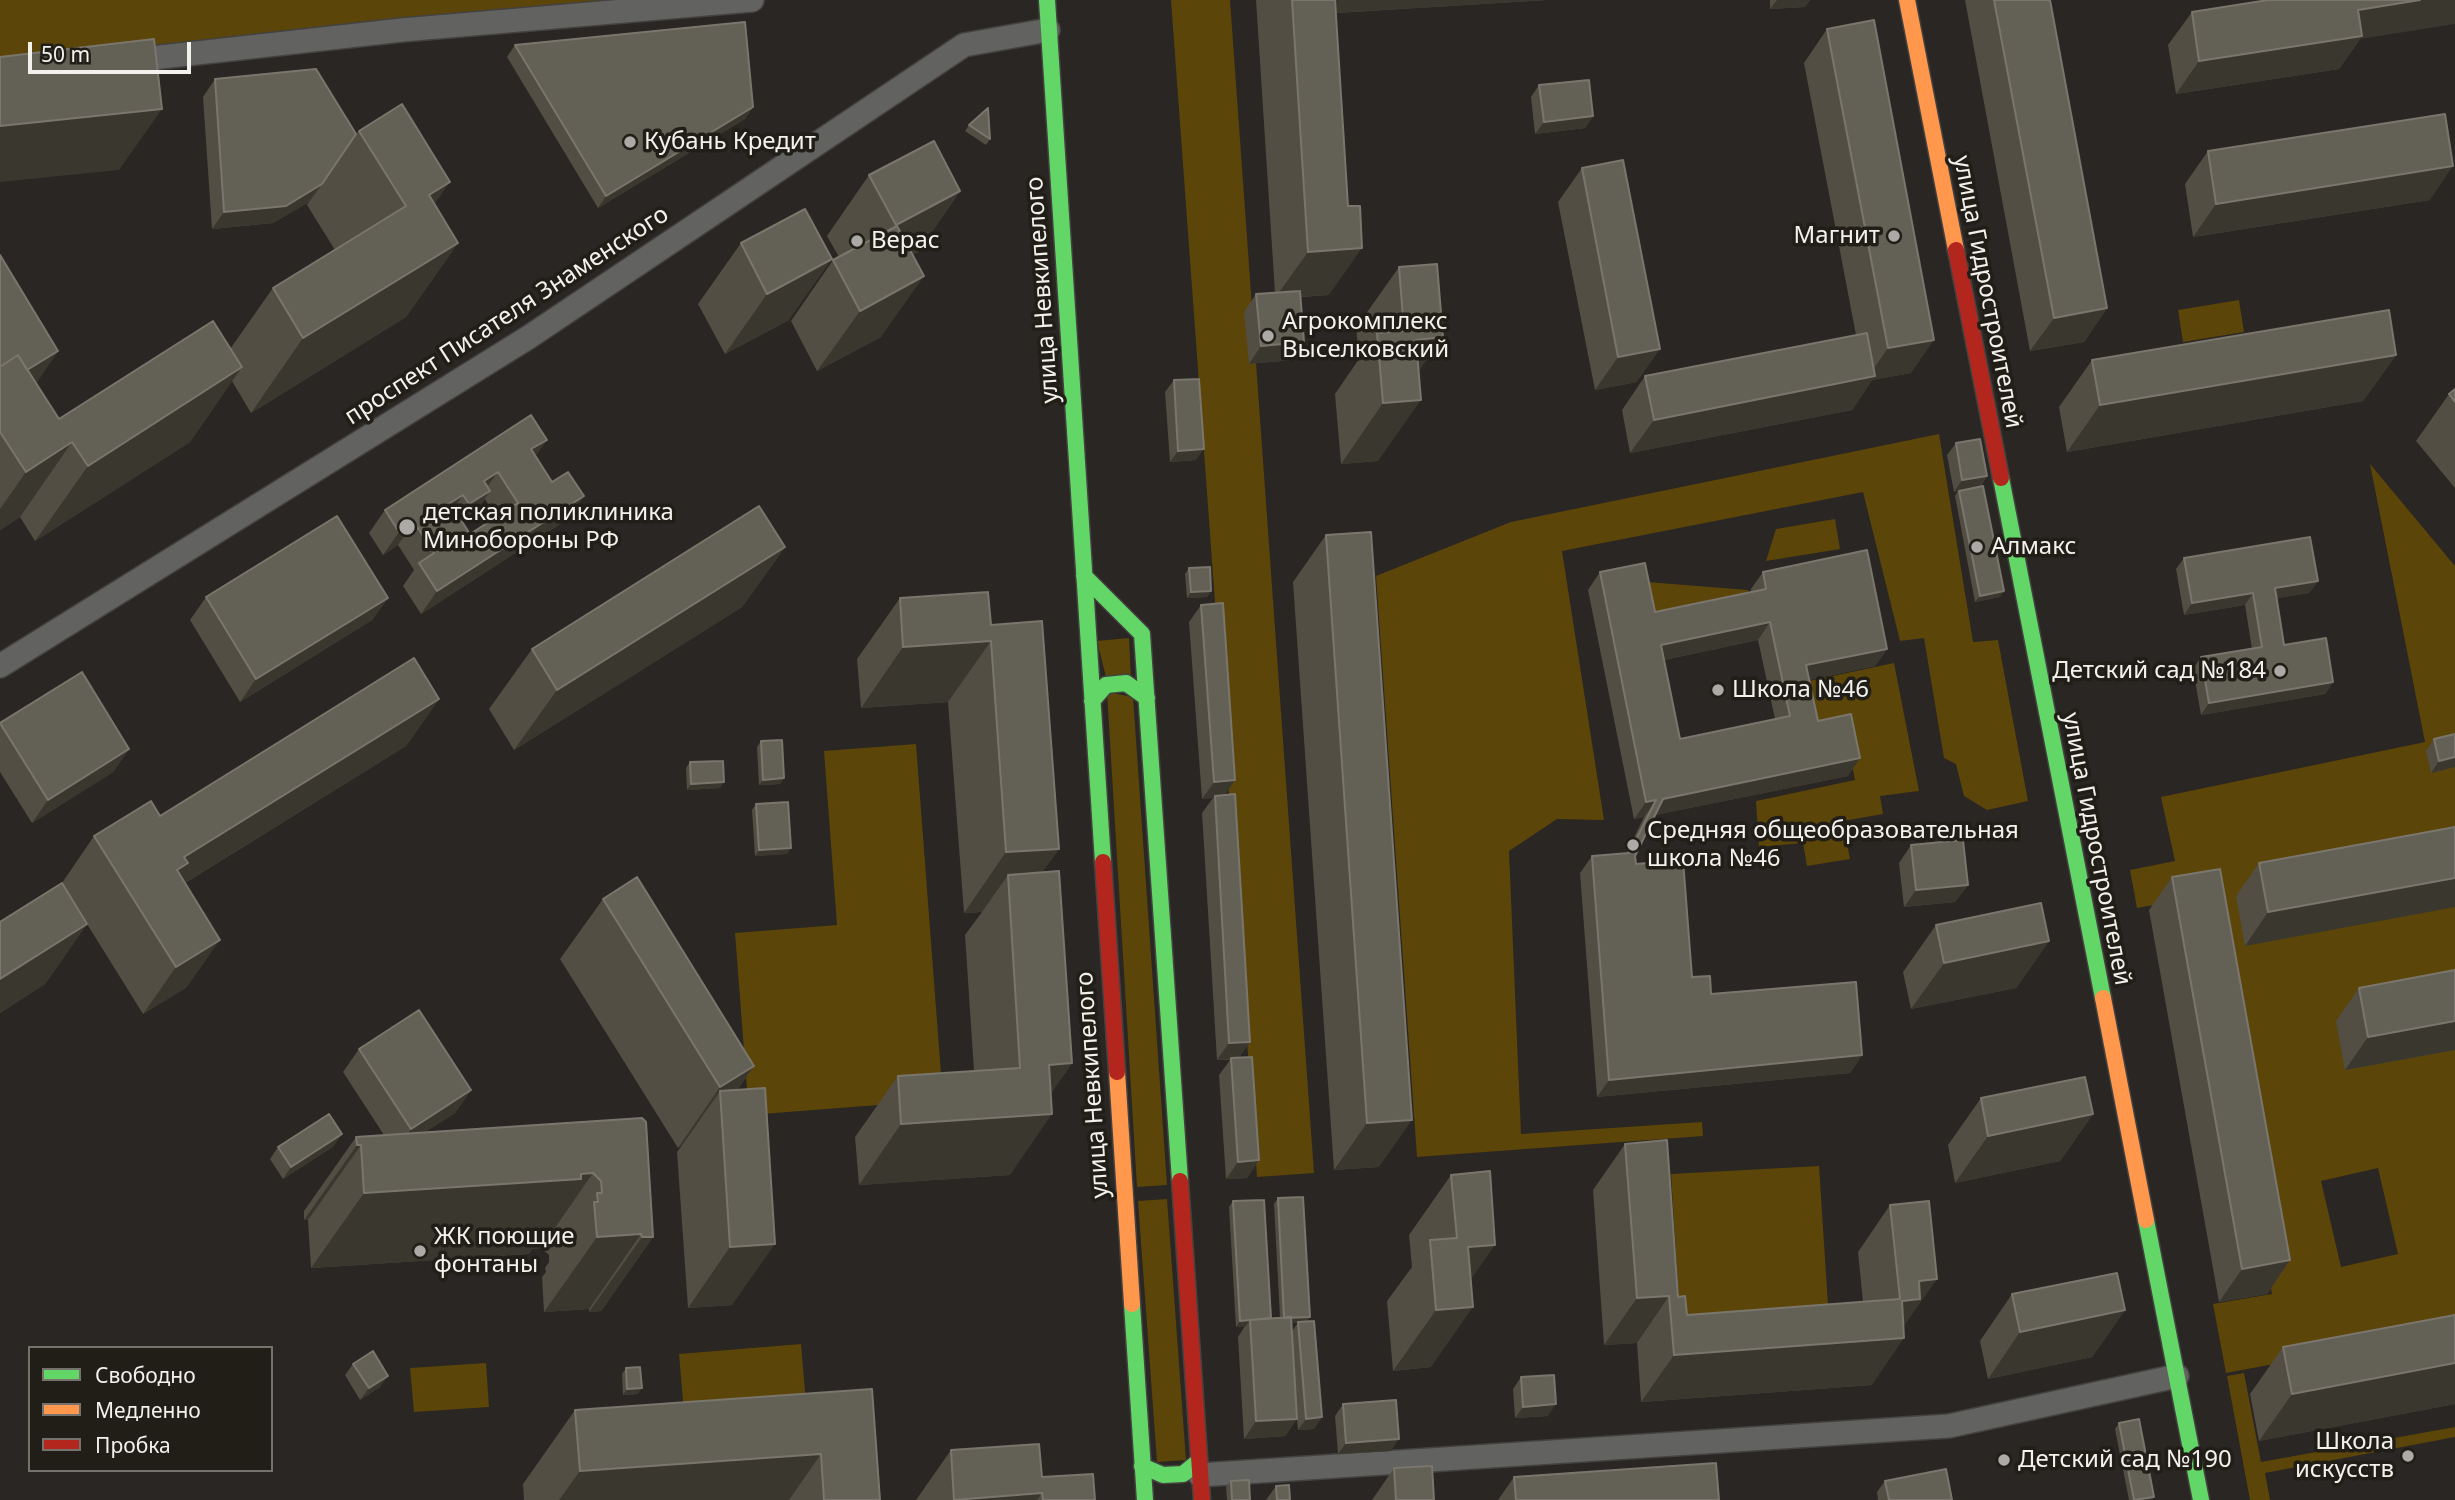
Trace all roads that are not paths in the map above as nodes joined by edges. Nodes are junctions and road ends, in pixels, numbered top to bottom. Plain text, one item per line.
1 (752, 0) edge
2 (1047, 0) edge
3 (1907, 0) edge
4 (1048, 30) junction
5 (103, 63) edge
6 (1084, 576) junction
7 (0, 666) edge
8 (1147, 698) junction
9 (1092, 701) junction
10 (2177, 1376) junction
11 (1142, 1466) junction
12 (1200, 1468) junction
13 (1184, 1492) dead end
14 (1201, 1499) edge
15 (1145, 1500) edge
16 (2201, 1500) edge

1 - 5 street
2 - 4 street, улица Невкипелого
3 - 10 street, улица Гидростроителей
4 - 6 street, улица Невкипелого
4 - 7 street, проспект Писателя Знаменского
6 - 8 street
6 - 9 street, улица Невкипелого
8 - 9 street
8 - 12 street
9 - 11 street, улица Невкипелого
10 - 12 street
10 - 16 street, улица Гидростроителей
11 - 12 street
11 - 15 street, улица Невкипелого
12 - 14 street
13 - 14 street

